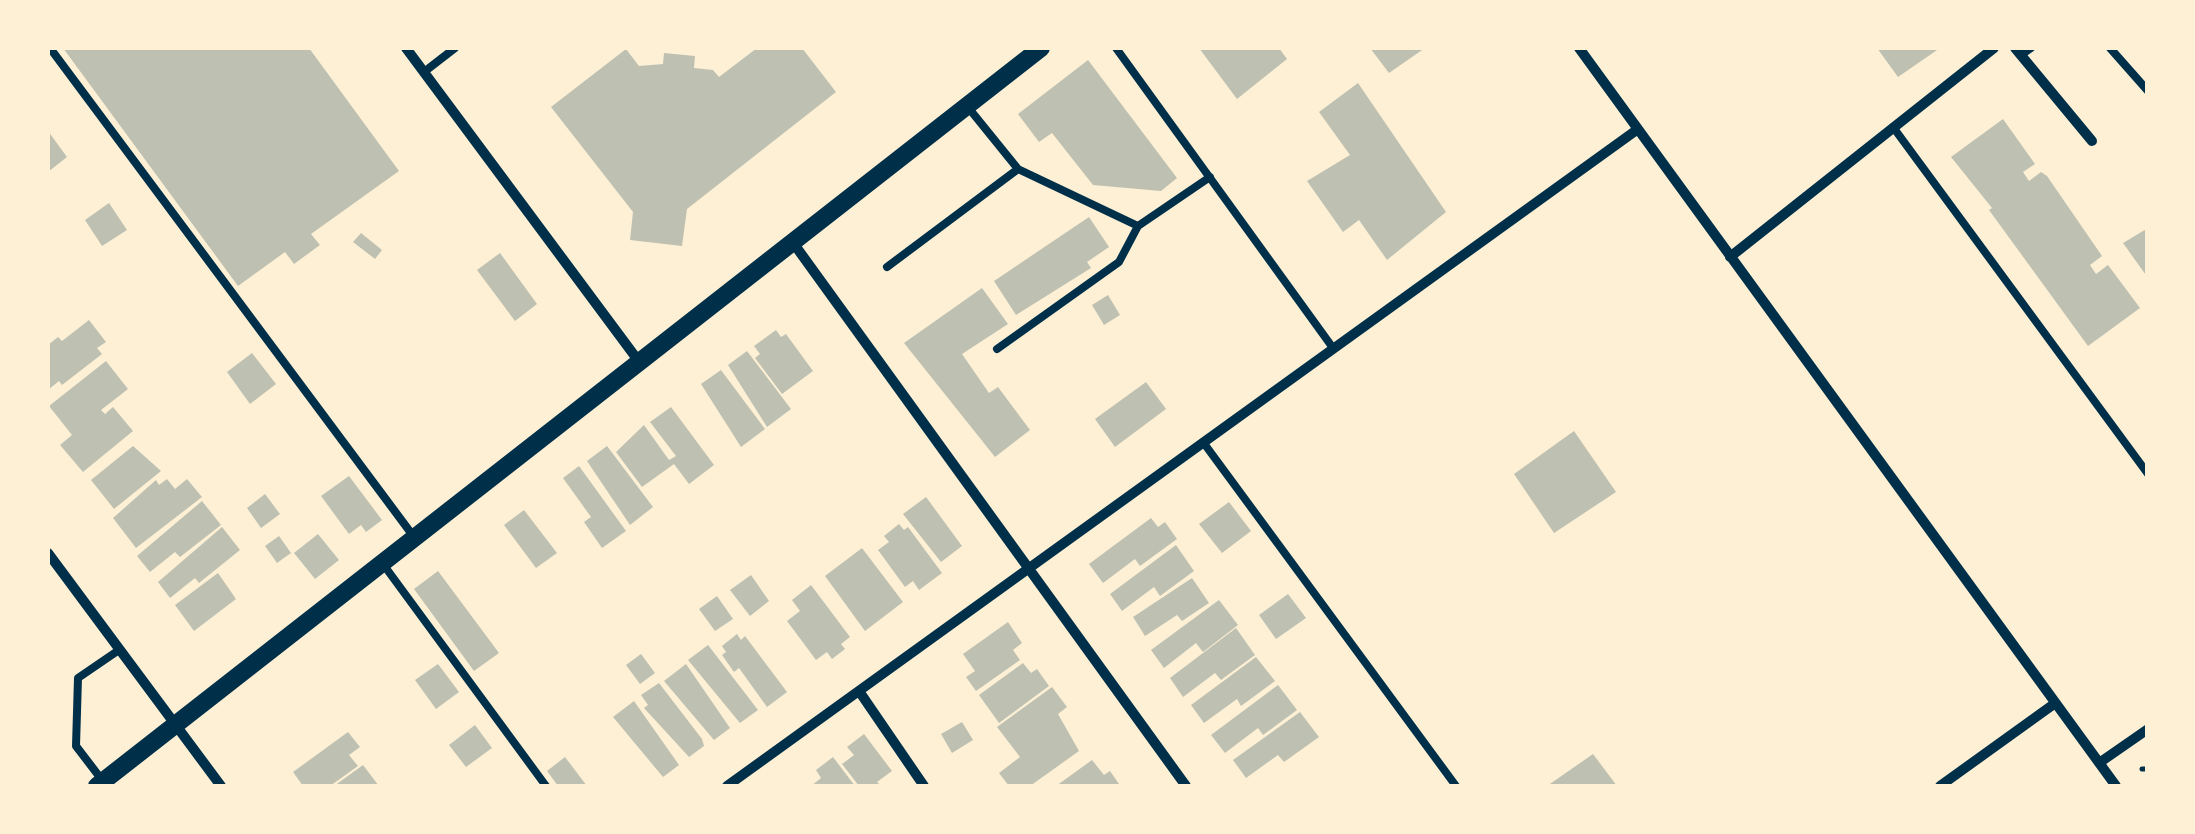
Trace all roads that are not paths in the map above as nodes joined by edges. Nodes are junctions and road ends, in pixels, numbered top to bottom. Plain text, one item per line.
1 (50, 48) edge
2 (406, 48) edge
3 (455, 48) edge
4 (1041, 48) edge
5 (1116, 48) edge
6 (1579, 48) edge
7 (1994, 48) edge
8 (2110, 48) edge
9 (2023, 50) edge
10 (424, 72) junction
11 (2148, 92) edge
12 (967, 106) junction
13 (1893, 127) junction
14 (1638, 129) junction
15 (2092, 141) dead end
16 (1018, 169) junction
17 (1210, 178) junction
18 (1138, 226) junction
19 (794, 244) junction
20 (1730, 257) junction
21 (886, 267) dead end
22 (1333, 348) junction
23 (997, 349) dead end
24 (641, 364) junction
25 (1204, 442) junction
26 (2148, 474) edge
27 (415, 539) junction
28 (48, 553) edge
29 (382, 564) junction
30 (1028, 568) junction
31 (119, 650) junction
32 (859, 691) junction
33 (2054, 704) junction
34 (176, 726) junction
35 (2148, 729) edge
36 (2099, 763) junction
37 (100, 784) edge
38 (221, 786) edge
39 (546, 786) edge
40 (727, 786) edge
41 (924, 786) edge
42 (1186, 786) edge
43 (1456, 786) edge
44 (1940, 786) edge
45 (2116, 786) edge

1 - 27 lane
2 - 10 street
3 - 10 lane
4 - 12 street
5 - 17 lane
6 - 14 street
7 - 13 street
8 - 11 lane
9 - 15 street
10 - 24 street
12 - 16 lane
12 - 19 street
13 - 20 street
13 - 26 lane
14 - 20 street
14 - 22 street
16 - 18 lane
16 - 21 lane
17 - 18 lane
17 - 22 lane
18 - 23 lane
19 - 24 street
19 - 30 street
20 - 33 street
22 - 25 street
24 - 27 street
25 - 30 street
25 - 43 lane
27 - 29 street
28 - 31 street
29 - 34 street
29 - 39 lane
30 - 32 street
30 - 42 street
31 - 34 street
31 - 37 lane
32 - 40 street
32 - 41 street
33 - 36 street
33 - 44 street
34 - 37 street
34 - 38 street
35 - 36 street
36 - 45 street

